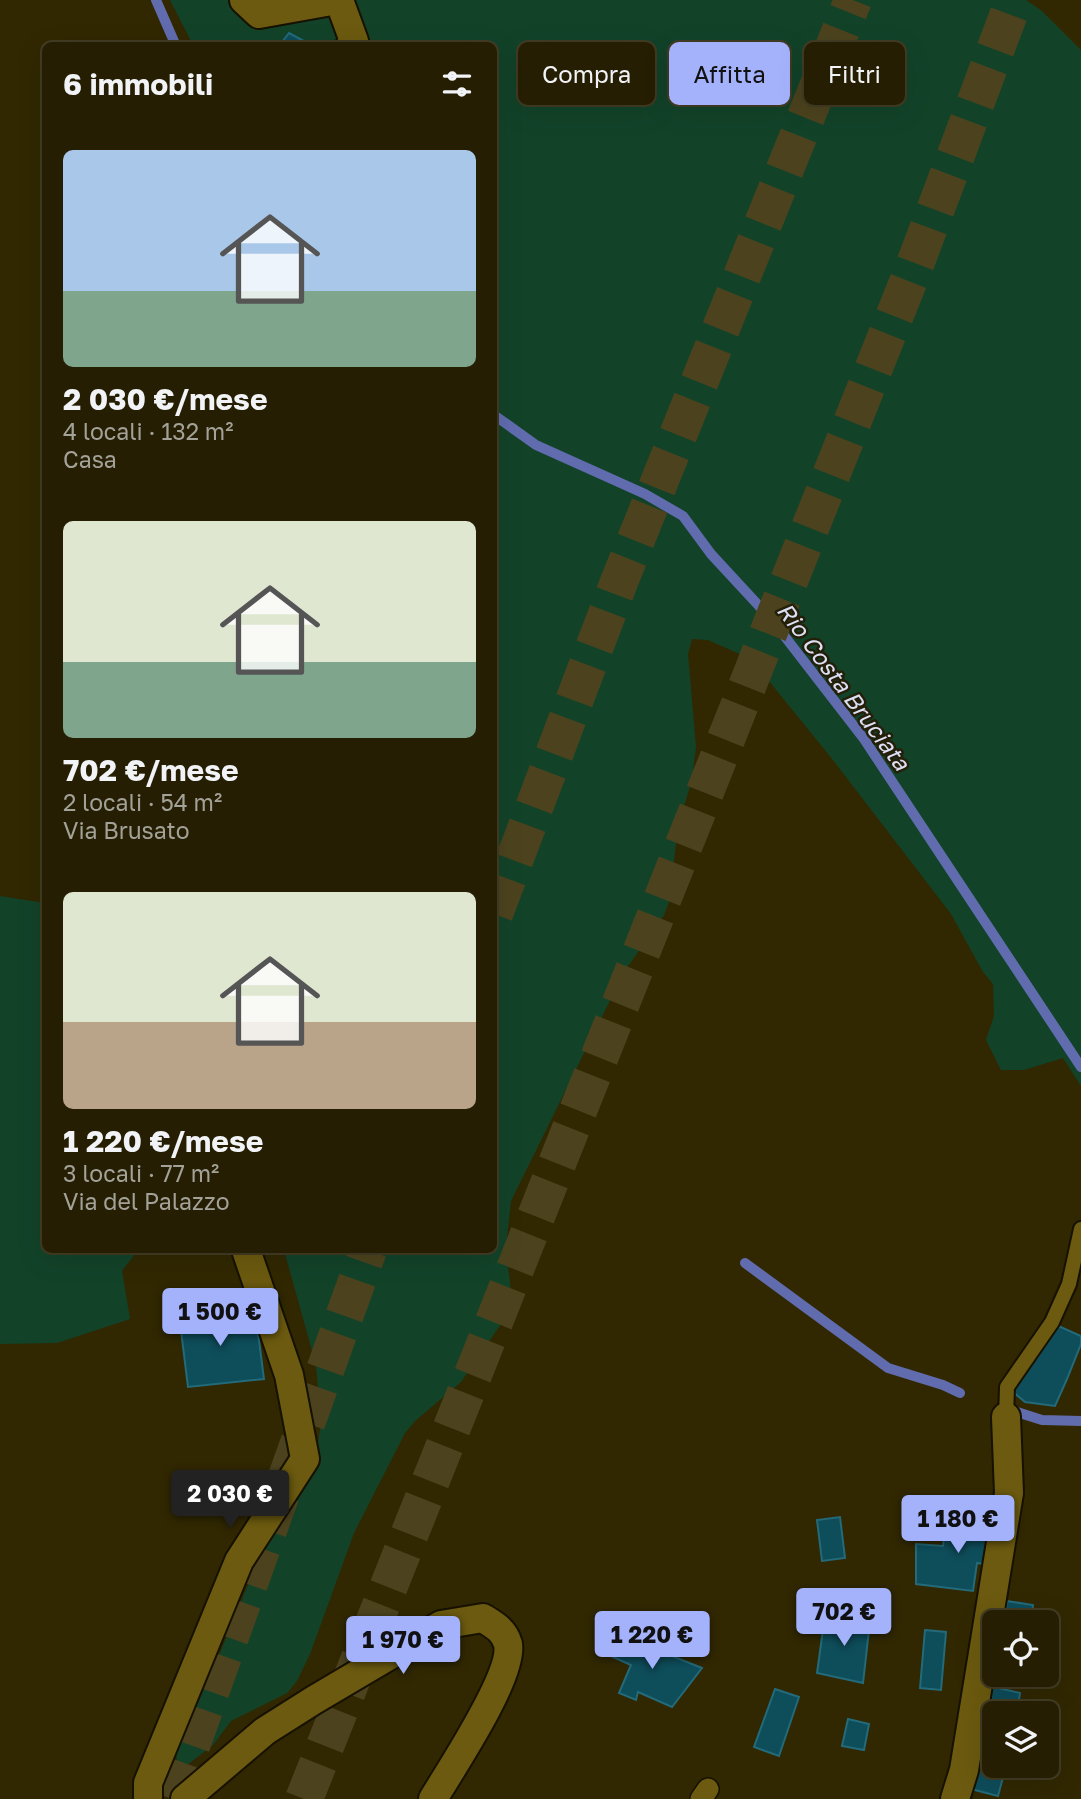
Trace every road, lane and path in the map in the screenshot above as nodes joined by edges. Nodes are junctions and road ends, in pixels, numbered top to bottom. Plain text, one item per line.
1 (244, 0) edge
2 (338, 0) edge
3 (353, 42) edge
4 (1081, 1229) edge
5 (247, 1253) edge
6 (1006, 1417) joint
7 (148, 1799) edge
8 (185, 1799) edge
9 (433, 1799) edge
10 (955, 1799) edge

1 - 2 street
2 - 3 street
4 - 6 lane
5 - 7 street
6 - 10 street
8 - 9 street

